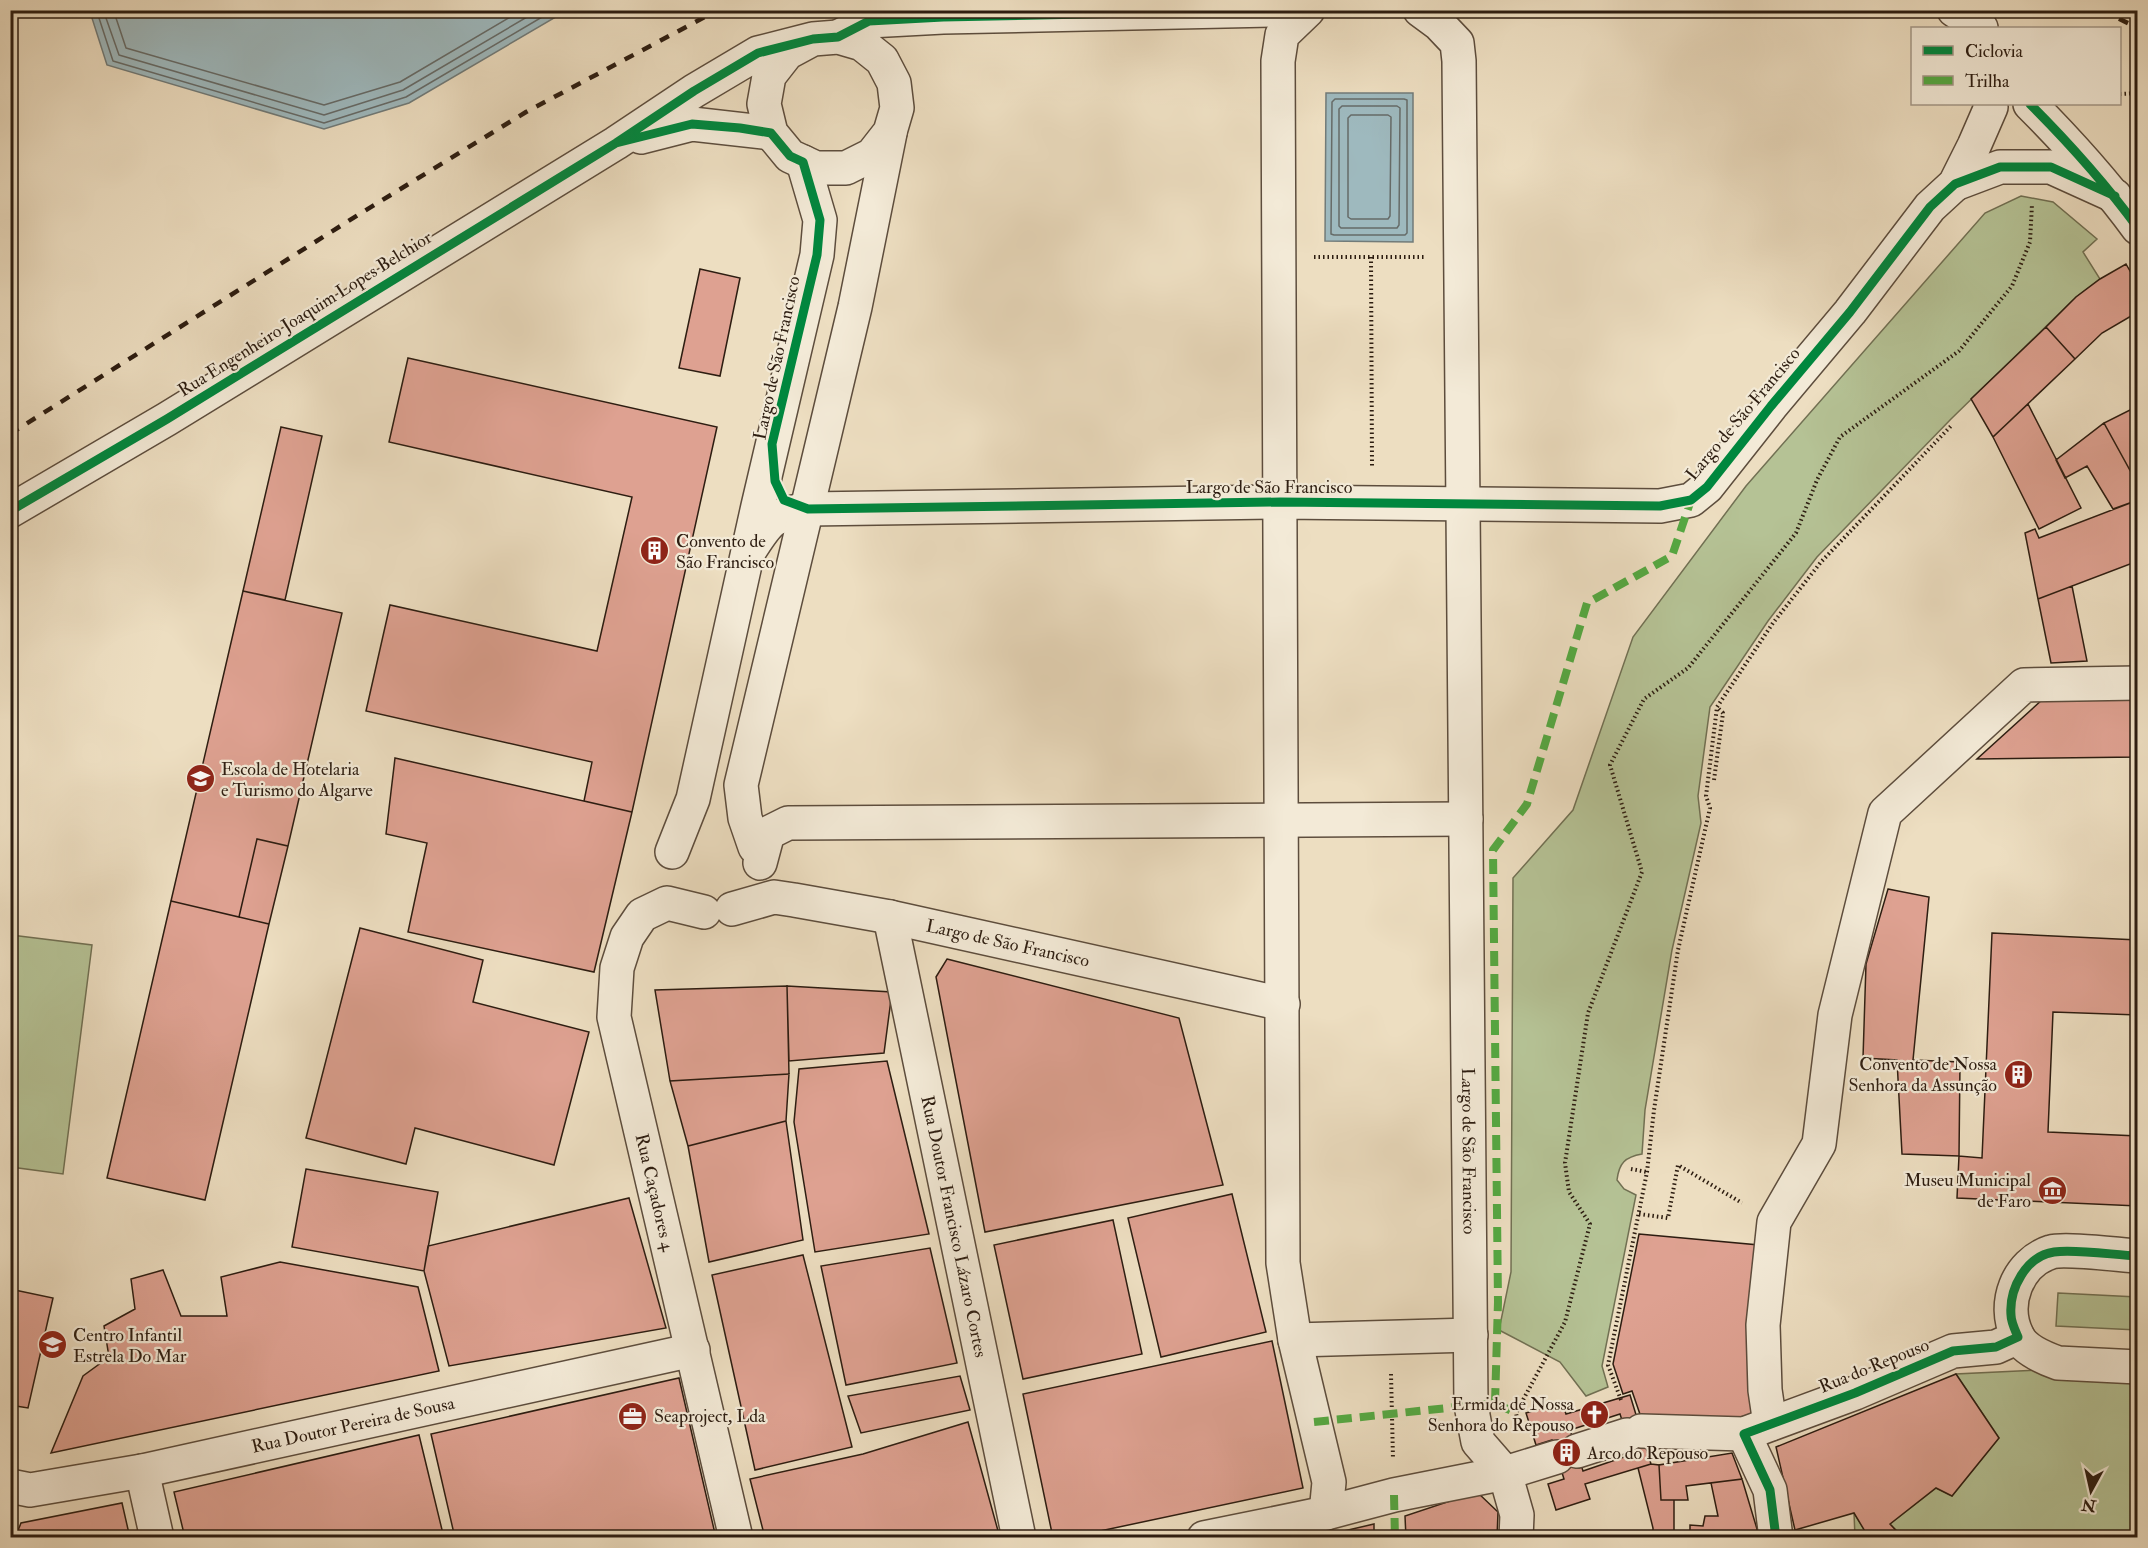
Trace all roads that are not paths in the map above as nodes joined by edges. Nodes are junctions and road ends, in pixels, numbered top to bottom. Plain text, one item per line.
1 (1275, 10) edge
2 (1308, 10) edge
3 (1420, 10) edge
4 (1954, 10) edge
5 (1963, 27) edge
6 (1980, 27) edge
7 (825, 38) junction
8 (1990, 105) edge
9 (2031, 105) edge
10 (890, 132) junction
11 (771, 133) junction
12 (616, 143) junction
13 (803, 162) junction
14 (1955, 184) junction
15 (2115, 196) junction
16 (2138, 228) edge
17 (772, 444) junction
18 (1280, 502) junction
19 (1464, 504) junction
20 (808, 509) junction
21 (10, 511) edge
22 (748, 553) junction
23 (2138, 683) edge
24 (1466, 819) junction
25 (1282, 821) junction
26 (672, 852) junction
27 (757, 855) junction
28 (718, 911) junction
29 (890, 917) junction
30 (1283, 1004) junction
31 (2138, 1256) edge
32 (1471, 1335) junction
33 (2018, 1337) junction
34 (1295, 1340) junction
35 (693, 1350) junction
36 (2138, 1367) edge
37 (1757, 1429) junction
38 (1516, 1470) junction
39 (142, 1471) junction
40 (10, 1486) edge
41 (1316, 1525) edge
42 (1256, 1533) edge
43 (157, 1538) edge
44 (736, 1538) edge
45 (1019, 1538) edge
46 (1204, 1538) edge
47 (1516, 1538) edge
48 (1776, 1538) edge

1 - 7 street
2 - 18 street, Largo de São Francisco
3 - 19 street, Largo de São Francisco
4 - 5 street
4 - 6 street
7 - 10 street
7 - 11 street
7 - 12 street, Rua Engenheiro Joaquim Lopes Belchior
8 - 14 street
9 - 15 street
10 - 13 street
10 - 20 street
11 - 12 street
11 - 13 street
12 - 21 street, Rua Engenheiro Joaquim Lopes Belchior
13 - 17 street, Largo de São Francisco
14 - 15 street
14 - 19 street, Largo de São Francisco
15 - 16 street
17 - 20 street, Largo de São Francisco
17 - 22 street, Largo de São Francisco
18 - 19 street, Largo de São Francisco
18 - 20 street, Largo de São Francisco
18 - 25 street, Largo de São Francisco
19 - 24 street, Largo de São Francisco
20 - 22 street, Largo de São Francisco
20 - 27 street
22 - 26 street, Largo de São Francisco
23 - 37 street
24 - 25 street
24 - 32 street, Largo de São Francisco
25 - 27 street
25 - 30 street, Largo de São Francisco
26 - 27 street
26 - 28 street
27 - 28 street
28 - 29 street, Largo de São Francisco
28 - 35 street, Rua Caçadores 4
29 - 30 street, Largo de São Francisco
29 - 45 street, Rua Doutor Francisco Lázaro Cortes
30 - 34 street, Largo de São Francisco
31 - 33 street
32 - 34 street
32 - 38 street, Largo de São Francisco
33 - 36 street
33 - 37 street, Rua do Repouso
34 - 41 street, Largo de São Francisco
35 - 39 street, Rua Doutor Pereira de Sousa
35 - 44 street, Rua Caçadores 4
37 - 38 street, Rua do Repouso
37 - 48 street
38 - 41 street, Rua do Repouso
38 - 47 street
39 - 40 street, Rua Doutor Pereira de Sousa
39 - 43 street
41 - 42 street, Rua do Repouso
42 - 46 street, Rua do Repouso

